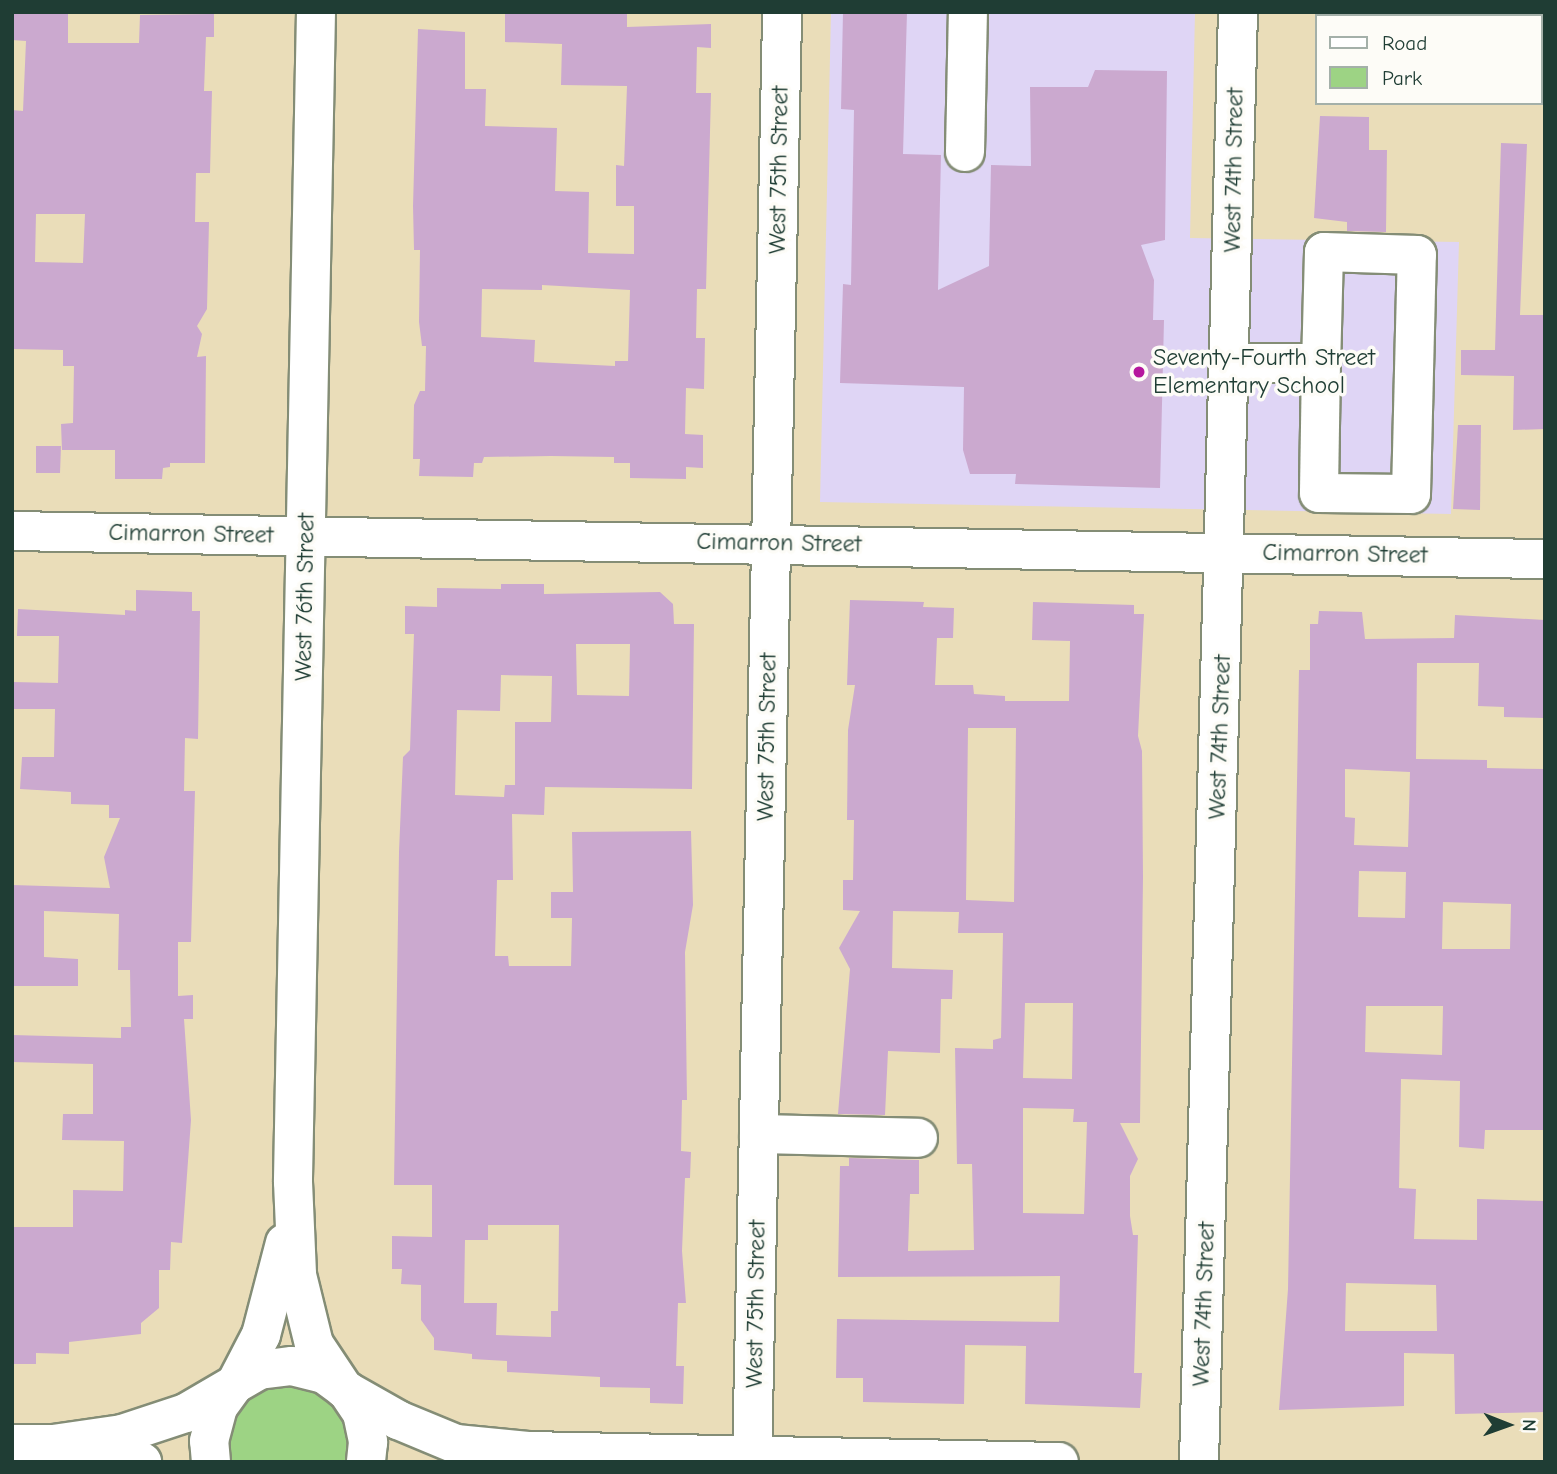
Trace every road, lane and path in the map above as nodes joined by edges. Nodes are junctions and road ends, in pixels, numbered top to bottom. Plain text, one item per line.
1 (316, 12) edge
2 (782, 12) edge
3 (968, 12) edge
4 (1238, 12) edge
5 (965, 152) dead end
6 (1230, 363) junction
7 (1321, 363) junction
8 (12, 531) edge
9 (306, 536) junction
10 (771, 543) junction
11 (1226, 550) junction
12 (1545, 559) edge
13 (759, 1134) junction
14 (918, 1138) dead end
15 (293, 1182) junction
16 (235, 1384) junction
17 (345, 1390) junction
18 (12, 1444) edge
19 (52, 1444) junction
20 (528, 1451) junction
21 (753, 1459) edge
22 (142, 1462) edge
23 (211, 1462) edge
24 (366, 1462) edge
25 (426, 1462) edge
26 (1059, 1462) edge
27 (1199, 1462) edge

1 - 9 street, West 76th Street
2 - 10 street, West 75th Street
3 - 5 street
4 - 6 street, West 74th Street
6 - 7 street
6 - 11 street, West 74th Street
7 - 7 street
8 - 9 street, Cimarron Street
9 - 10 street, Cimarron Street
9 - 15 street, West 76th Street
10 - 11 street, Cimarron Street
10 - 13 street, West 75th Street
11 - 12 street, Cimarron Street
11 - 27 street, West 74th Street
13 - 14 street
13 - 21 street, West 75th Street
15 - 16 street, West 76th Street
15 - 17 street, West 76th Street
16 - 17 street
16 - 19 street
16 - 23 street, West 76th Street
17 - 20 street
17 - 24 street, West 76th Street
18 - 19 street
19 - 22 street
20 - 21 street
20 - 25 street
21 - 26 street

